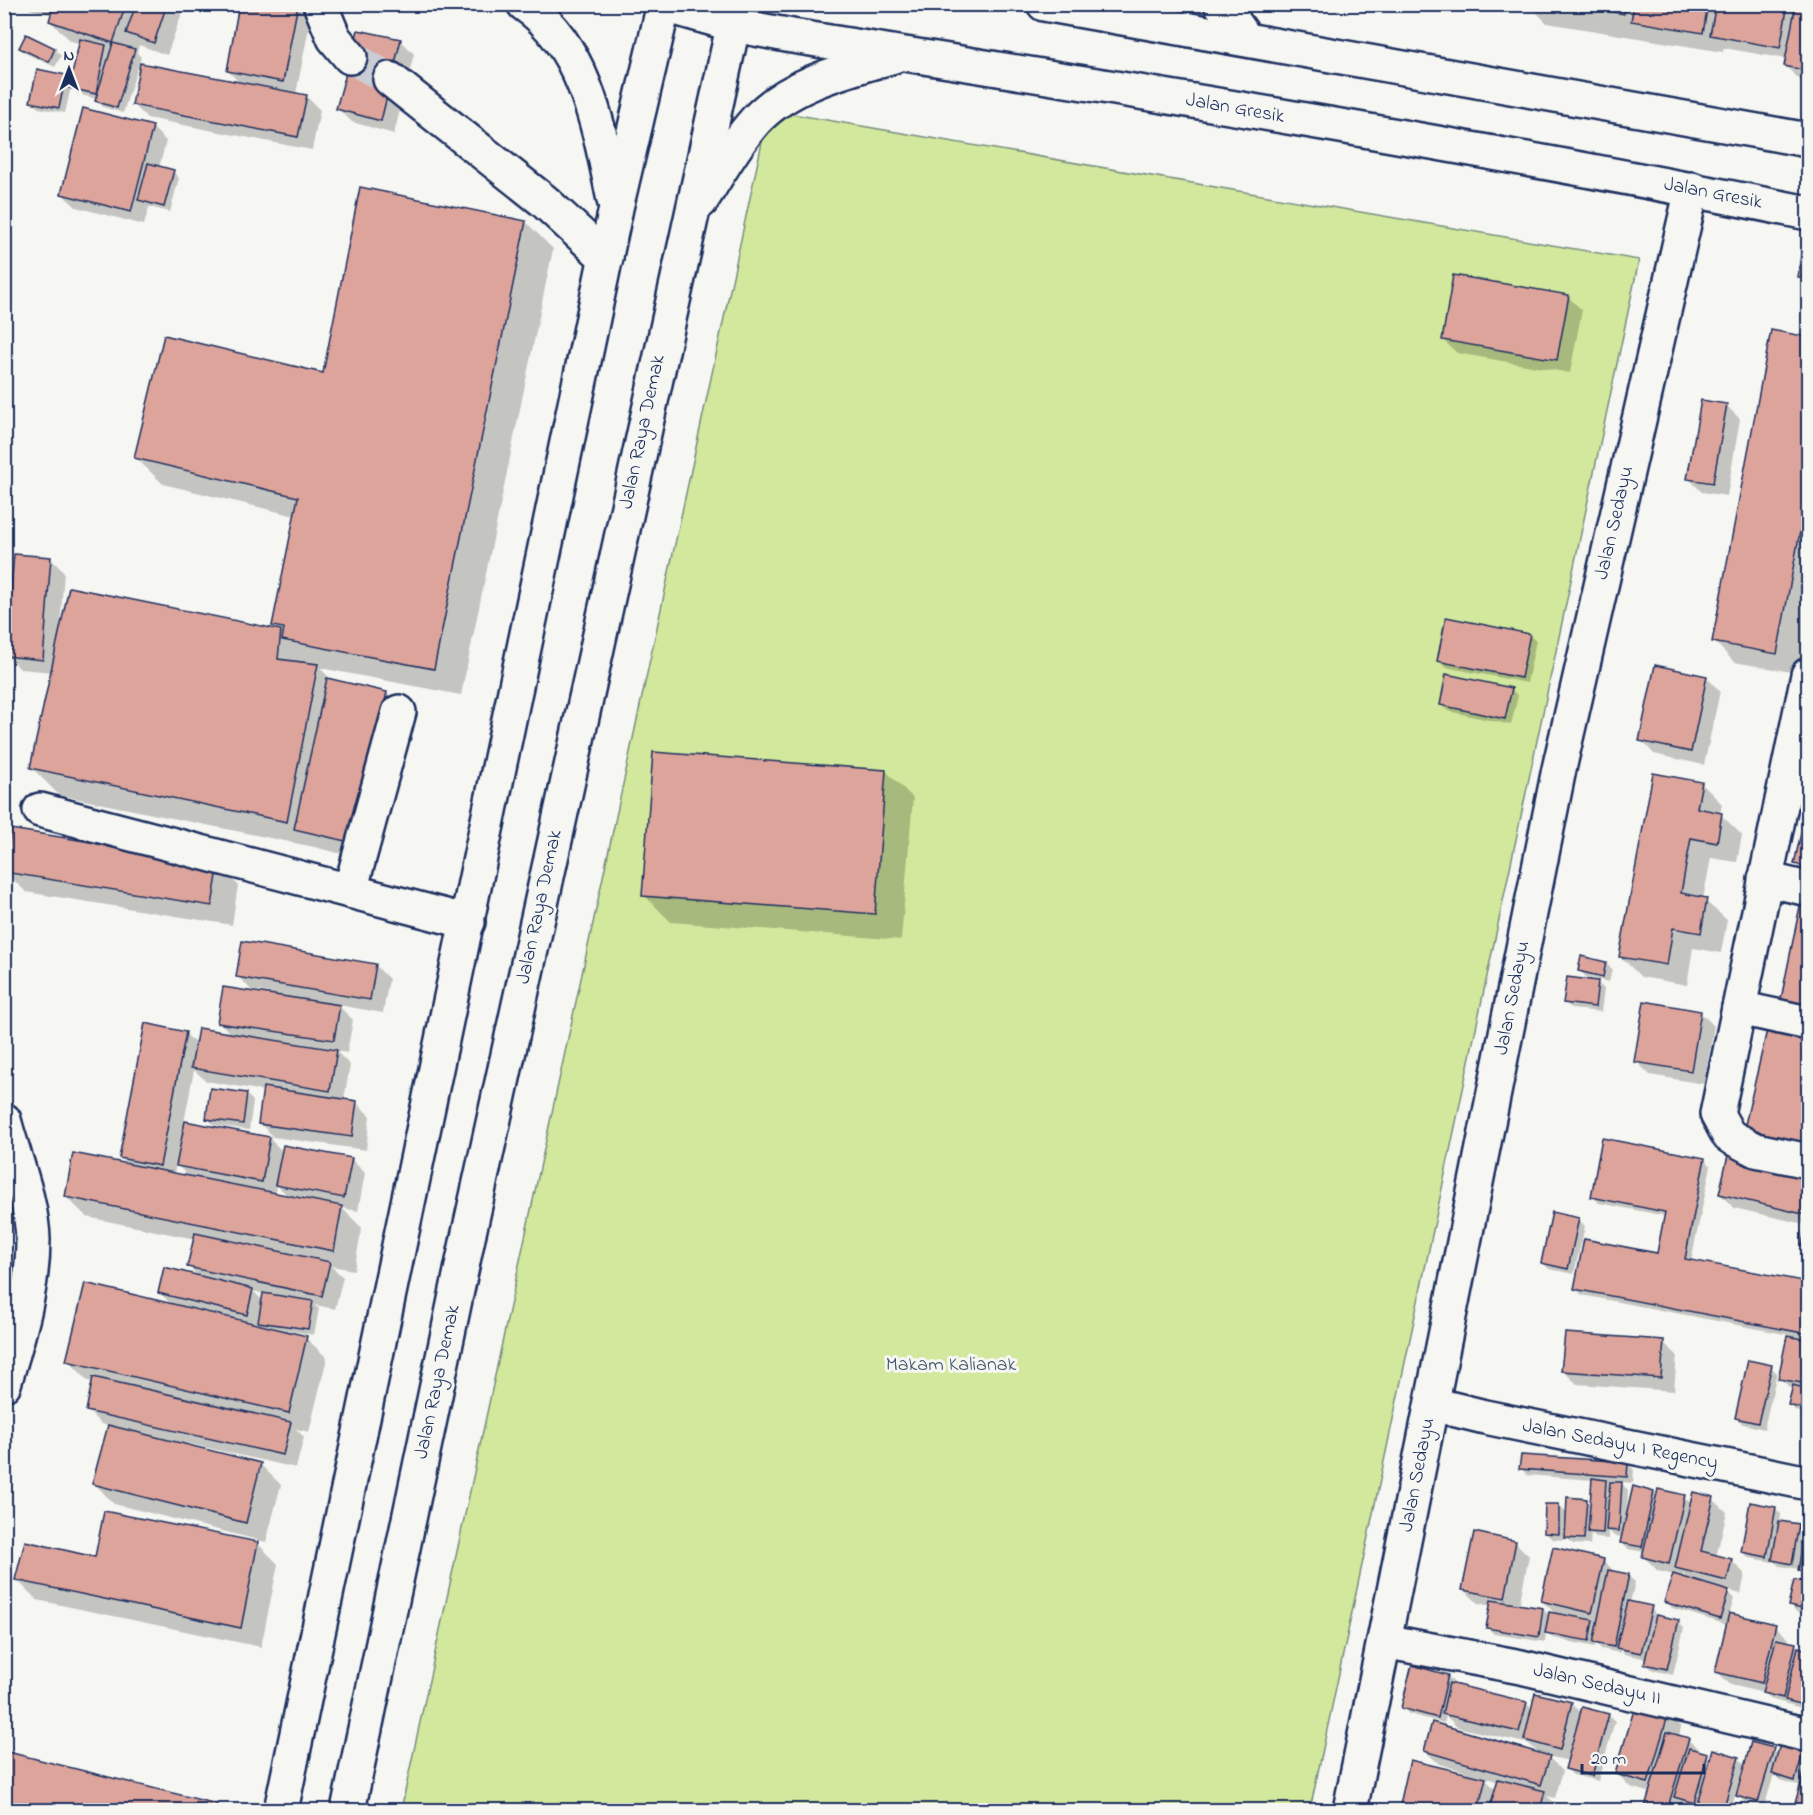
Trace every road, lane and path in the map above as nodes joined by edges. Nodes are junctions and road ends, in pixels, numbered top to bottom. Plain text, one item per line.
1 (320, 4) edge
2 (524, 4) edge
3 (1044, 4) edge
4 (1221, 4) edge
5 (663, 5) edge
6 (1093, 9) edge
7 (736, 15) edge
8 (1246, 39) junction
9 (901, 53) junction
10 (350, 57) tunnel mouth
11 (390, 79) tunnel mouth
12 (1809, 140) edge
13 (1692, 189) junction
14 (616, 208) junction
15 (1809, 213) edge
16 (690, 218) junction
17 (606, 258) junction
18 (1809, 675) edge
19 (399, 712) dead end
20 (1799, 756) edge
21 (40, 810) dead end
22 (1765, 879) junction
23 (1809, 889) edge
24 (350, 891) junction
25 (468, 922) junction
26 (1739, 1008) junction
27 (1809, 1023) edge
28 (4, 1120) edge
29 (1809, 1161) edge
30 (4, 1384) edge
31 (1432, 1404) junction
32 (1809, 1483) edge
33 (1384, 1641) junction
34 (1809, 1735) edge
35 (281, 1810) edge
36 (348, 1810) edge
37 (1350, 1810) edge

1 - 10 main road
2 - 14 main road
3 - 6 main road
4 - 8 main road
5 - 7 main road, Jalan Gresik
5 - 14 main road
6 - 8 main road
7 - 9 main road, Jalan Gresik
7 - 16 main road, Jalan Raya Demak
8 - 12 main road
9 - 13 main road, Jalan Gresik
9 - 16 main road
11 - 17 main road
13 - 15 main road, Jalan Gresik
13 - 31 main road, Jalan Sedayu
14 - 17 main road
16 - 36 main road, Jalan Raya Demak
17 - 25 main road
18 - 20 main road
19 - 24 main road
20 - 22 main road
21 - 24 main road
22 - 23 main road
22 - 26 main road
24 - 25 main road
25 - 35 main road
26 - 27 main road
26 - 29 main road
28 - 30 main road
31 - 32 main road, Jalan Sedayu I Regency
31 - 33 main road, Jalan Sedayu
33 - 34 main road, Jalan Sedayu II
33 - 37 main road, Jalan Sedayu

